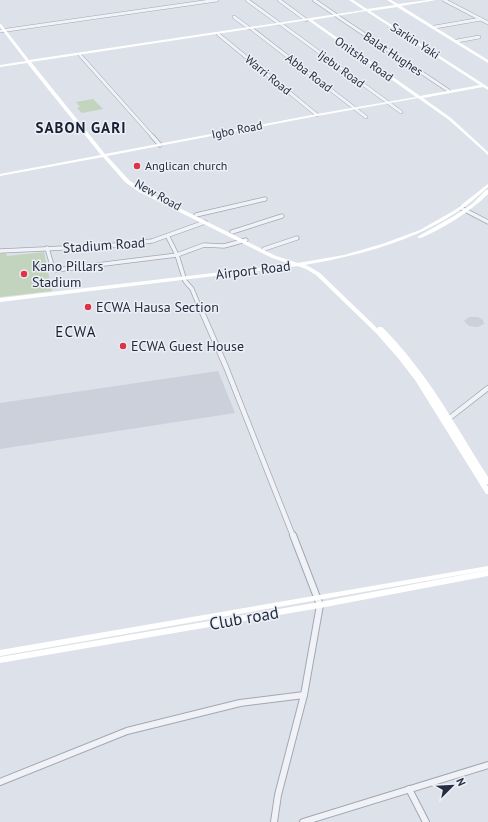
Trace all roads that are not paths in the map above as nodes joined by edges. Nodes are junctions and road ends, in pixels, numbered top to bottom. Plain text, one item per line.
1 (184, 0) edge
2 (217, 0) edge
3 (247, 0) edge
4 (279, 0) edge
5 (314, 0) edge
6 (351, 0) edge
7 (391, 0) edge
8 (434, 0) edge
9 (444, 0) edge
10 (189, 4) junction
11 (400, 5) junction
12 (367, 10) junction
13 (337, 15) junction
14 (234, 17) dead end
15 (481, 19) junction
16 (308, 20) junction
17 (488, 23) edge
18 (281, 24) junction
19 (0, 25) edge
20 (435, 27) junction
21 (250, 29) junction
22 (2, 31) edge
23 (218, 34) junction
24 (479, 37) dead end
25 (169, 41) junction
26 (457, 41) junction
27 (80, 55) junction
28 (487, 60) edge
29 (29, 62) junction
30 (0, 67) edge
31 (480, 86) junction
32 (488, 90) edge
33 (449, 91) junction
34 (419, 97) junction
35 (387, 103) junction
36 (355, 109) junction
37 (401, 112) dead end
38 (317, 115) junction
39 (366, 117) dead end
40 (160, 145) junction
41 (488, 154) edge
42 (106, 155) junction
43 (0, 175) edge
44 (488, 185) edge
45 (488, 191) edge
46 (265, 199) dead end
47 (164, 201) junction
48 (461, 208) junction
49 (466, 210) junction
50 (196, 215) junction
51 (282, 216) dead end
52 (205, 222) junction
53 (488, 222) edge
54 (212, 224) junction
55 (232, 232) junction
56 (422, 233) junction
57 (168, 236) junction
58 (297, 238) dead end
59 (245, 240) junction
60 (47, 248) junction
61 (264, 249) junction
62 (0, 251) edge
63 (177, 255) junction
64 (301, 265) junction
65 (185, 280) junction
66 (0, 300) edge
67 (0, 304) edge
68 (488, 388) edge
69 (446, 420) junction
70 (488, 482) edge
71 (488, 492) edge
72 (488, 568) edge
73 (488, 573) edge
74 (317, 597) junction
75 (320, 605) junction
76 (0, 653) edge
77 (0, 660) edge
78 (304, 695) junction
79 (488, 765) edge
80 (0, 782) edge
81 (409, 789) junction
82 (274, 822) edge
83 (303, 822) edge
84 (426, 822) edge

1 - 10 street
2 - 10 street
3 - 18 street, Ijebu Road
4 - 16 street, Onitsha Road
5 - 13 street, Balat Hughes
6 - 12 street, Sarkin Yaki
7 - 11 street
8 - 11 street
9 - 15 street
10 - 22 street
11 - 12 street
11 - 20 street
11 - 28 street
12 - 13 street
12 - 31 street, Sarkin Yaki
13 - 16 street
13 - 33 street, Balat Hughes
14 - 21 street, Abba Road
15 - 17 street
15 - 20 street
16 - 18 street
16 - 34 street, Onitsha Road
18 - 21 street
18 - 35 street, Ijebu Road
19 - 22 street, New Road
20 - 26 street
21 - 23 street
21 - 25 street
21 - 36 street, Abba Road
22 - 29 street, New Road
23 - 25 street
23 - 38 street, Warri Road
24 - 26 street
25 - 27 street
25 - 29 street
26 - 28 street
27 - 29 street
27 - 40 street
29 - 30 street
29 - 42 street, New Road
31 - 32 street, Sarkin Yaki
31 - 33 street, Igbo Road
33 - 34 street, Igbo Road
34 - 35 street, Igbo Road
34 - 41 street, Onitsha Road
35 - 36 street, Igbo Road
35 - 37 street, Ijebu Road
36 - 38 street, Igbo Road
36 - 39 street, Abba Road
38 - 40 street, Igbo Road
40 - 42 street, Igbo Road
42 - 43 street, Igbo Road
42 - 47 street, New Road
44 - 48 street, Airport Road
45 - 49 street, Airport Road
46 - 50 street
47 - 50 street, New Road
47 - 52 street, New Road
48 - 49 street
48 - 56 street, Airport Road
49 - 53 street
49 - 56 street, Airport Road
50 - 54 street, New Road
51 - 55 street
52 - 54 street, New Road
52 - 57 street, Stadium Road
54 - 55 street, New Road
54 - 59 street, New Road
55 - 59 street, New Road
56 - 64 street, Airport Road
57 - 60 street, Stadium Road
57 - 63 street
58 - 61 street
59 - 61 street, New Road
59 - 63 street
59 - 64 street, New Road
60 - 62 street, Stadium Road
60 - 63 street
61 - 64 street, New Road
63 - 65 street
64 - 65 street, Airport Road
64 - 69 street
65 - 66 street, Airport Road
65 - 67 street, Airport Road
65 - 74 street
68 - 69 street
69 - 70 street
69 - 71 street
72 - 74 street
73 - 75 street, Club road
74 - 75 street
74 - 76 street
75 - 77 street, Club road
75 - 78 street
78 - 80 street
78 - 82 street
79 - 81 street
81 - 83 street
81 - 84 street

